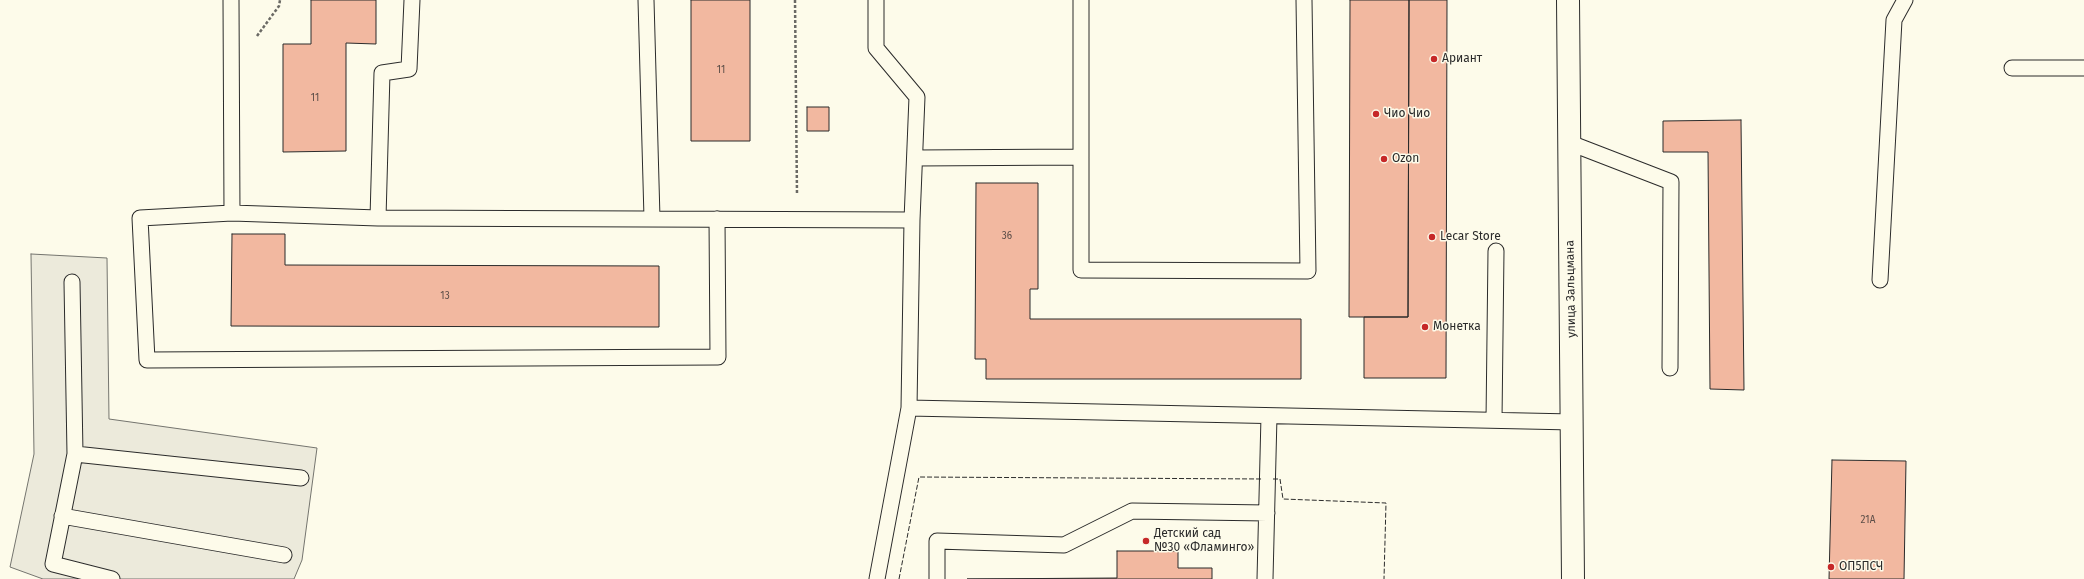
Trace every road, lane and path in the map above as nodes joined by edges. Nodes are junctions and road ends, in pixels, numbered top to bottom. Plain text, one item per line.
1 (231, 0) edge
2 (412, 0) edge
3 (646, 0) edge
4 (795, 0) edge
5 (876, 0) edge
6 (1081, 0) edge
7 (1304, 0) edge
8 (1568, 0) edge
9 (1905, 0) edge
10 (2012, 68) dead end
11 (2084, 68) edge
12 (1570, 143) junction
13 (915, 158) junction
14 (1081, 158) junction
15 (232, 213) junction
16 (378, 218) junction
17 (652, 218) junction
18 (717, 219) junction
19 (797, 219) junction
20 (912, 220) junction
21 (1496, 251) dead end
22 (1880, 280) dead end
23 (72, 282) dead end
24 (1670, 368) dead end
25 (909, 408) junction
26 (1269, 416) junction
27 (1494, 420) junction
28 (1573, 422) junction
29 (75, 454) junction
30 (300, 478) dead end
31 (1267, 513) junction
32 (62, 516) junction
33 (284, 555) dead end
34 (112, 579) edge
35 (877, 579) edge
36 (937, 579) edge
37 (1266, 579) edge
38 (1573, 579) edge

1 - 15 lane
2 - 16 lane
3 - 17 lane
4 - 19 path
5 - 13 lane
6 - 14 lane
7 - 14 lane
8 - 12 street, улица Зальцмана
9 - 22 lane
10 - 11 lane
12 - 24 lane
12 - 28 street, улица Зальцмана
13 - 14 lane
13 - 20 lane
15 - 16 lane
15 - 18 lane
16 - 17 lane
17 - 18 lane
18 - 19 lane
19 - 20 lane
20 - 25 lane
21 - 27 lane
23 - 29 lane
25 - 26 lane
25 - 35 lane
26 - 27 lane
26 - 31 lane
27 - 28 lane
28 - 38 street, улица Зальцмана
29 - 30 lane
29 - 32 lane
31 - 36 lane
31 - 37 lane
32 - 33 lane
32 - 34 lane

